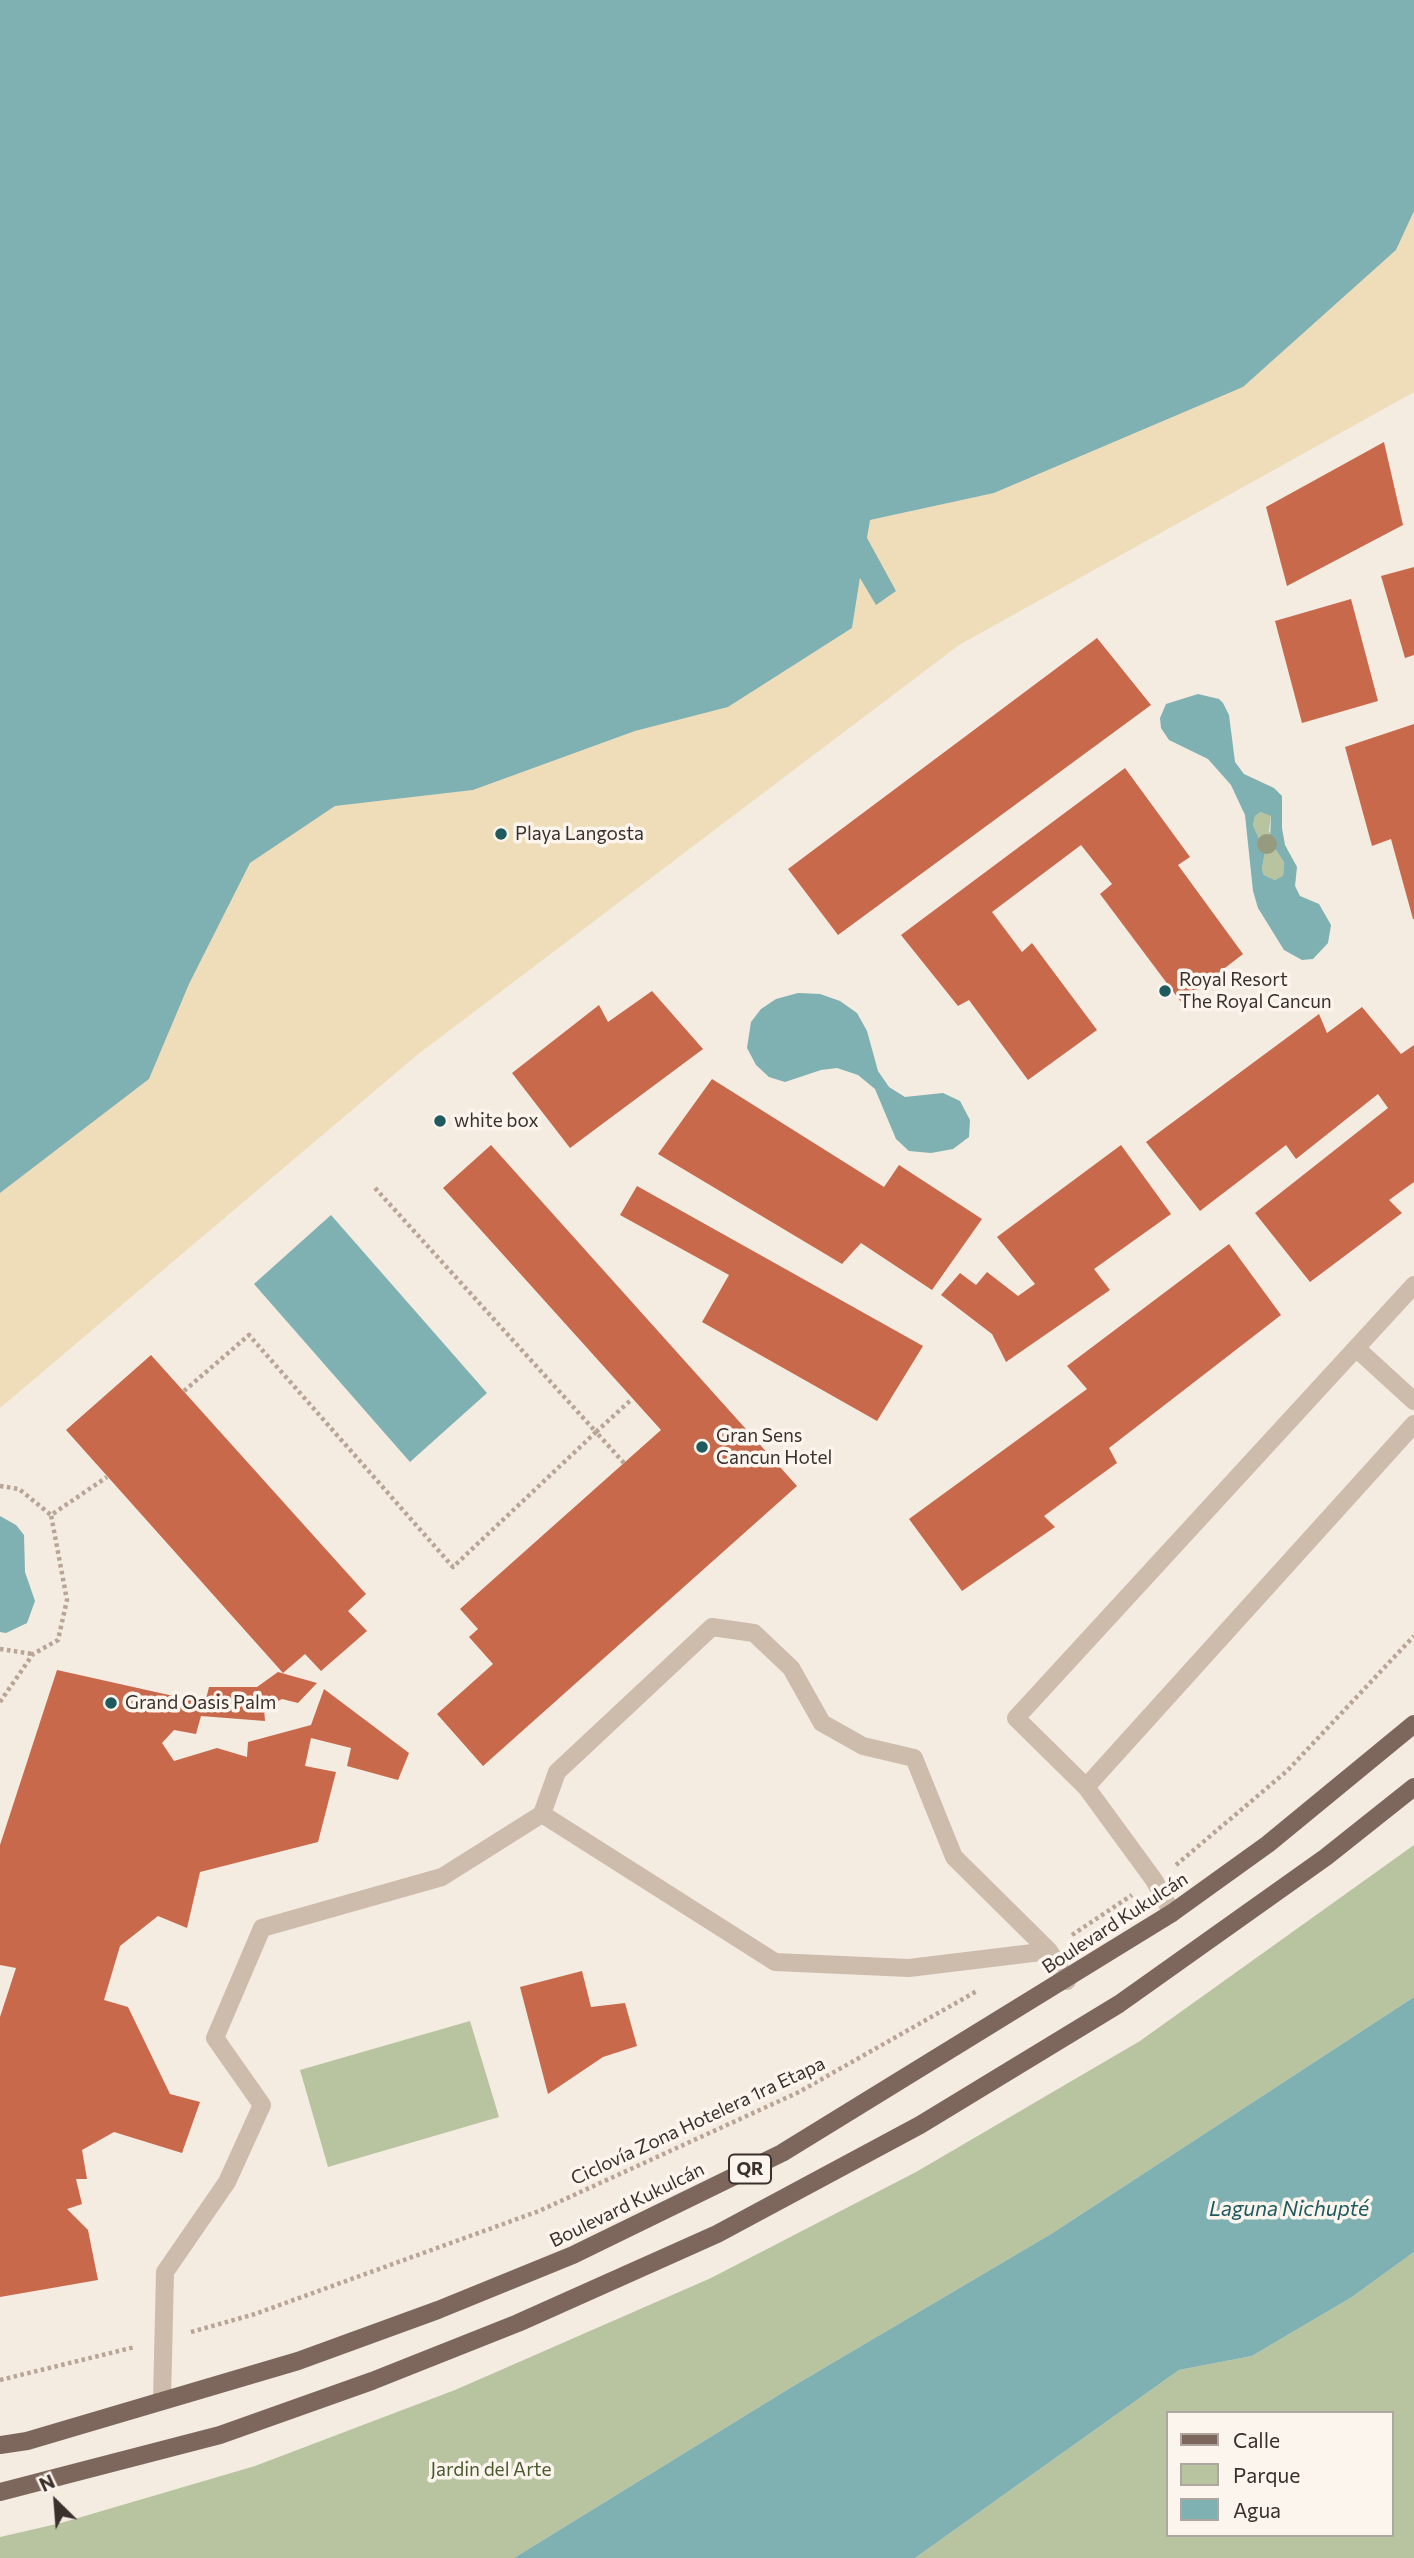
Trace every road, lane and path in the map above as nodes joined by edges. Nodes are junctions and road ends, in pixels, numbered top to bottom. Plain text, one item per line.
1 (375, 1188) dead end
2 (1414, 1285) edge
3 (1356, 1348) junction
4 (184, 1391) dead end
5 (632, 1399) dead end
6 (1414, 1401) edge
7 (1414, 1424) edge
8 (596, 1432) junction
9 (624, 1463) dead end
10 (107, 1476) dead end
11 (0, 1486) edge
12 (51, 1515) junction
13 (1414, 1636) edge
14 (0, 1649) edge
15 (33, 1654) junction
16 (0, 1702) edge
17 (1414, 1724) edge
18 (1086, 1787) junction
19 (1414, 1787) edge
20 (542, 1814) junction
21 (1154, 1880) junction
22 (1172, 1913) junction
23 (1049, 1951) junction
24 (1067, 1981) junction
25 (981, 1989) dead end
26 (162, 2340) junction
27 (0, 2381) edge
28 (162, 2401) junction
29 (0, 2445) edge
30 (0, 2492) edge

1 - 8 path
2 - 3 lane
3 - 6 lane
3 - 18 lane
4 - 8 path
5 - 8 path
7 - 18 lane
8 - 9 path
10 - 12 path
11 - 12 path
12 - 15 path
13 - 21 path
14 - 15 path
15 - 16 path
17 - 22 main road, Boulevard Kukulcán / QR
18 - 21 lane
19 - 30 main road, QR
20 - 23 lane
20 - 23 lane
20 - 26 lane
21 - 22 lane
21 - 23 path
22 - 24 main road, Boulevard Kukulcán / QR
23 - 24 lane
24 - 28 main road, Boulevard Kukulcán / QR
25 - 26 path, Ciclovía Zona Hotelera 1ra Etapa
26 - 27 path, Ciclovía Zona Hotelera 1ra Etapa
26 - 28 lane
28 - 29 main road, Boulevard Kukulcán / QR

